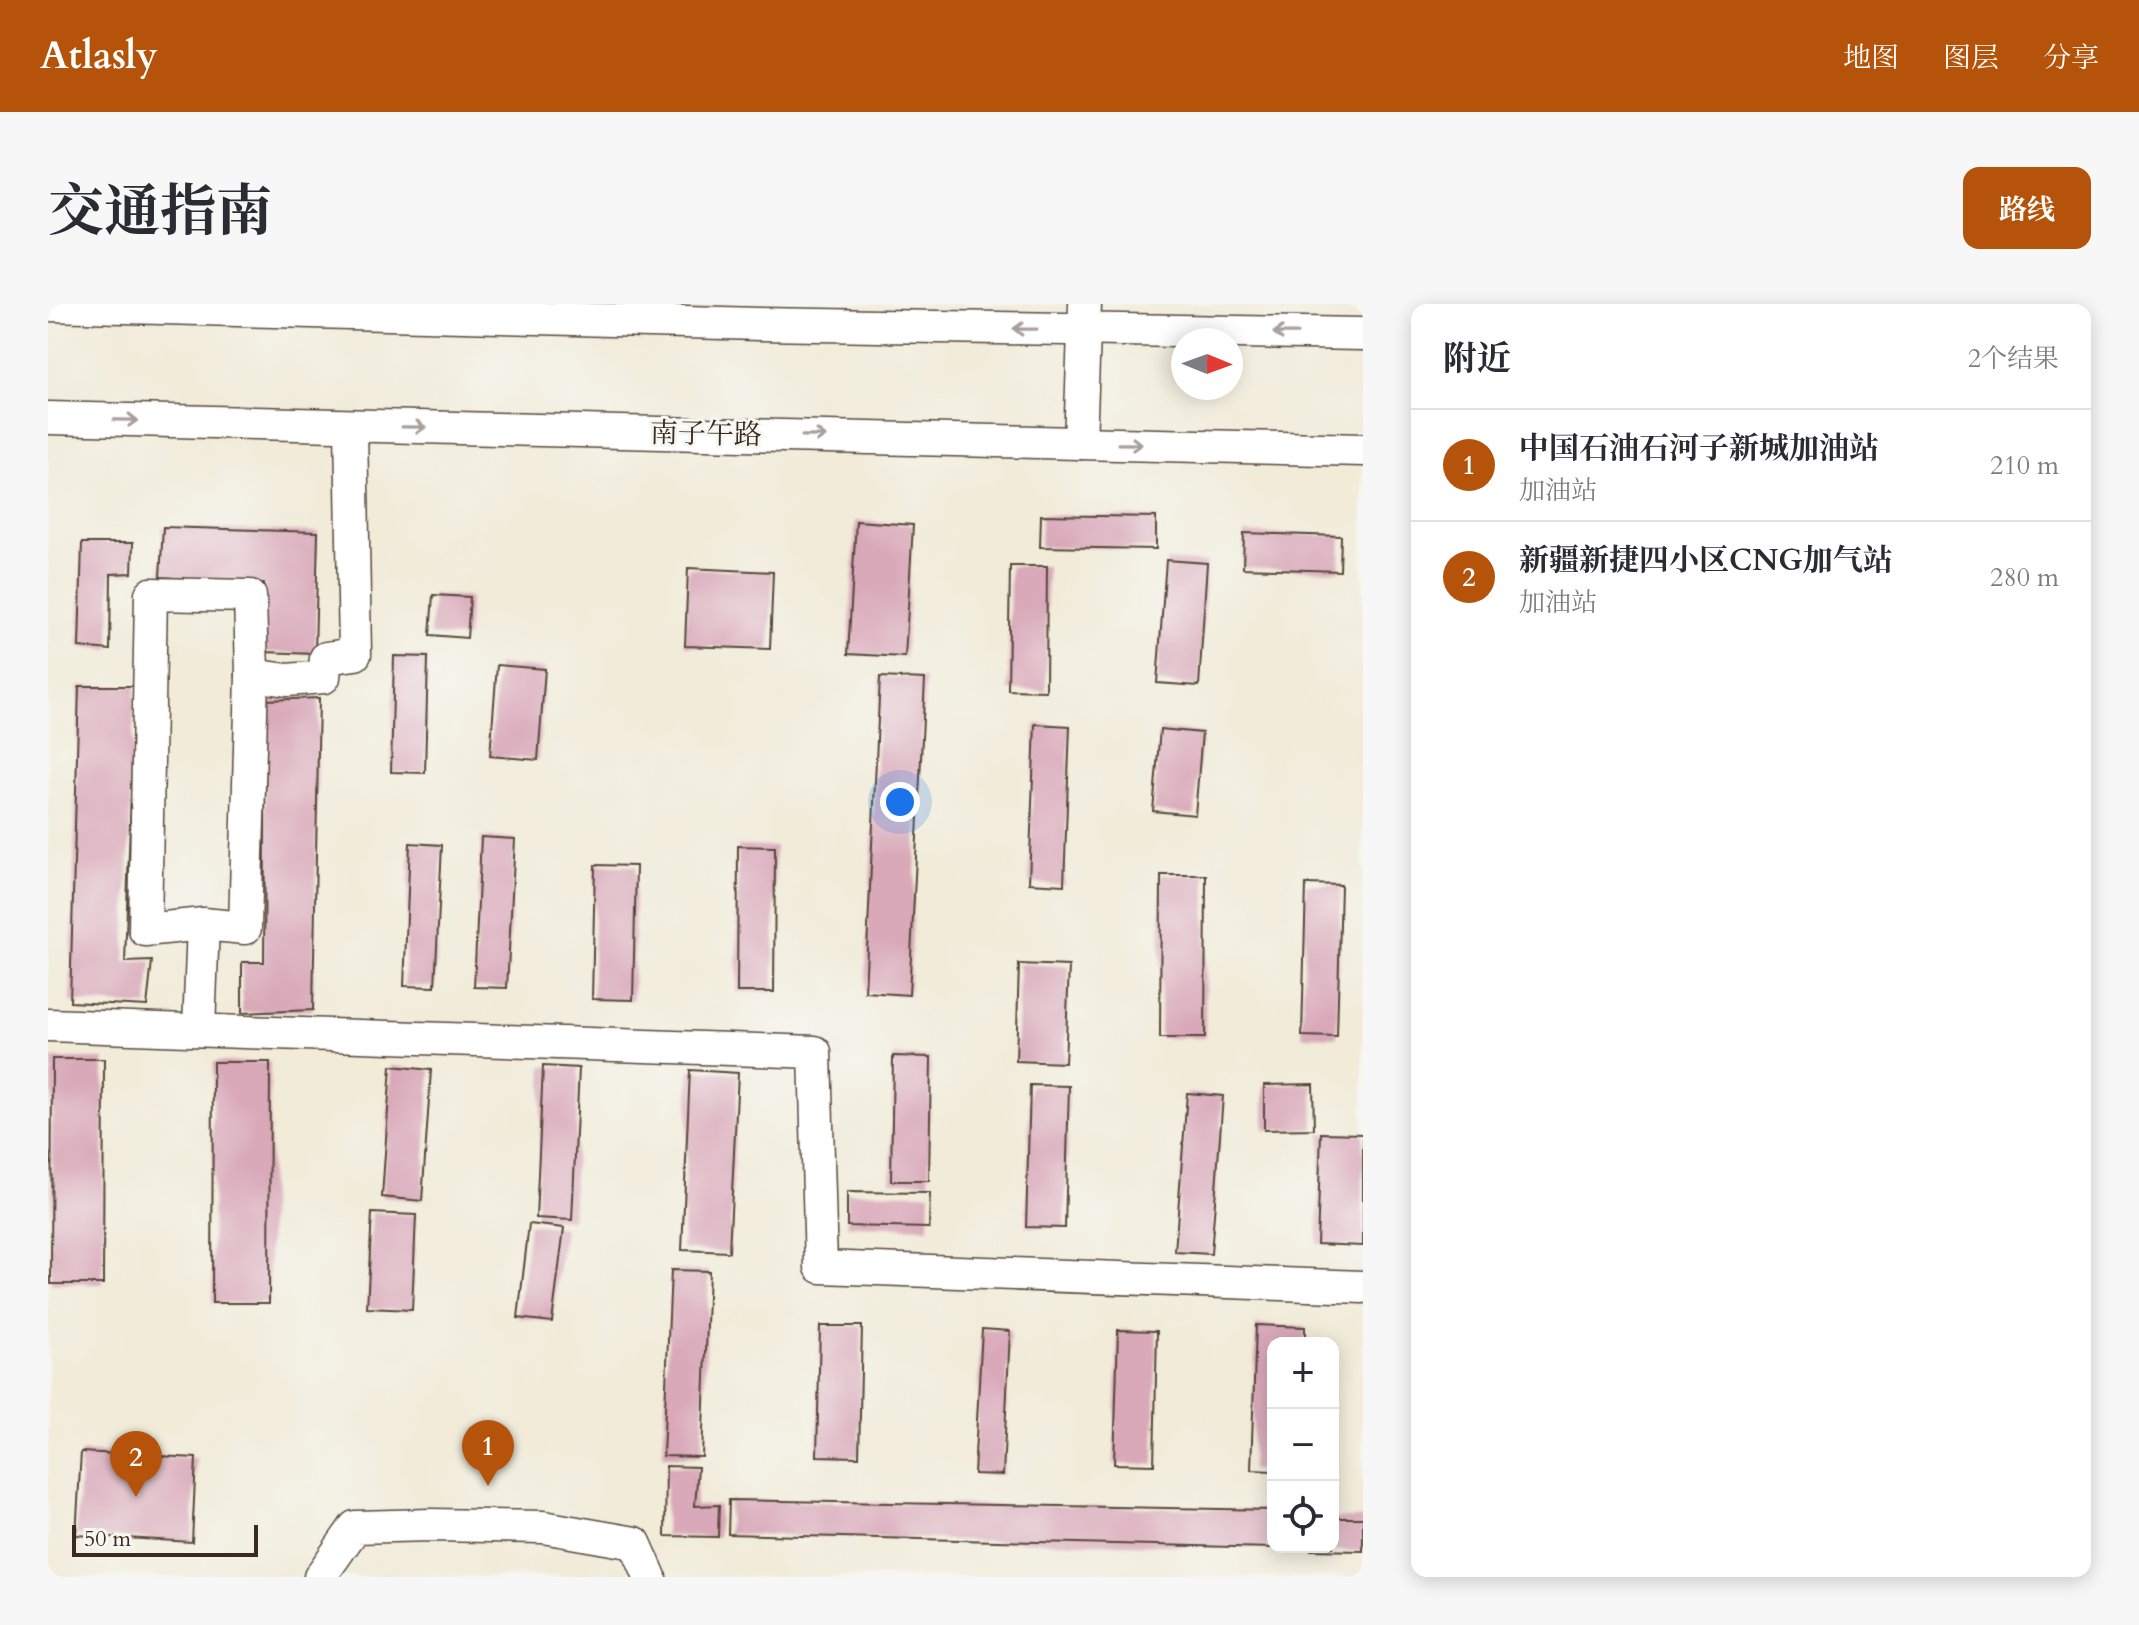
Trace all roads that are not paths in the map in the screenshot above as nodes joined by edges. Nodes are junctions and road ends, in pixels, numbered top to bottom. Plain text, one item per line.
1 (48, 305) edge
2 (1085, 317) edge
3 (1363, 334) edge
4 (48, 418) edge
5 (351, 426) junction
6 (1080, 443) junction
7 (1363, 450) edge
8 (252, 675) junction
9 (203, 924) junction
10 (48, 1025) edge
11 (199, 1030) junction
12 (1363, 1287) edge
13 (320, 1577) edge
14 (650, 1577) edge

2 -> 1 street
3 -> 2 street
2 - 6 street
4 -> 5 street, 南子午路
5 -> 6 street, 南子午路
5 - 8 street
6 -> 7 street, 南子午路
8 - 9 street
8 - 9 street
9 - 11 street
10 - 11 street
11 - 12 street
13 - 14 street

